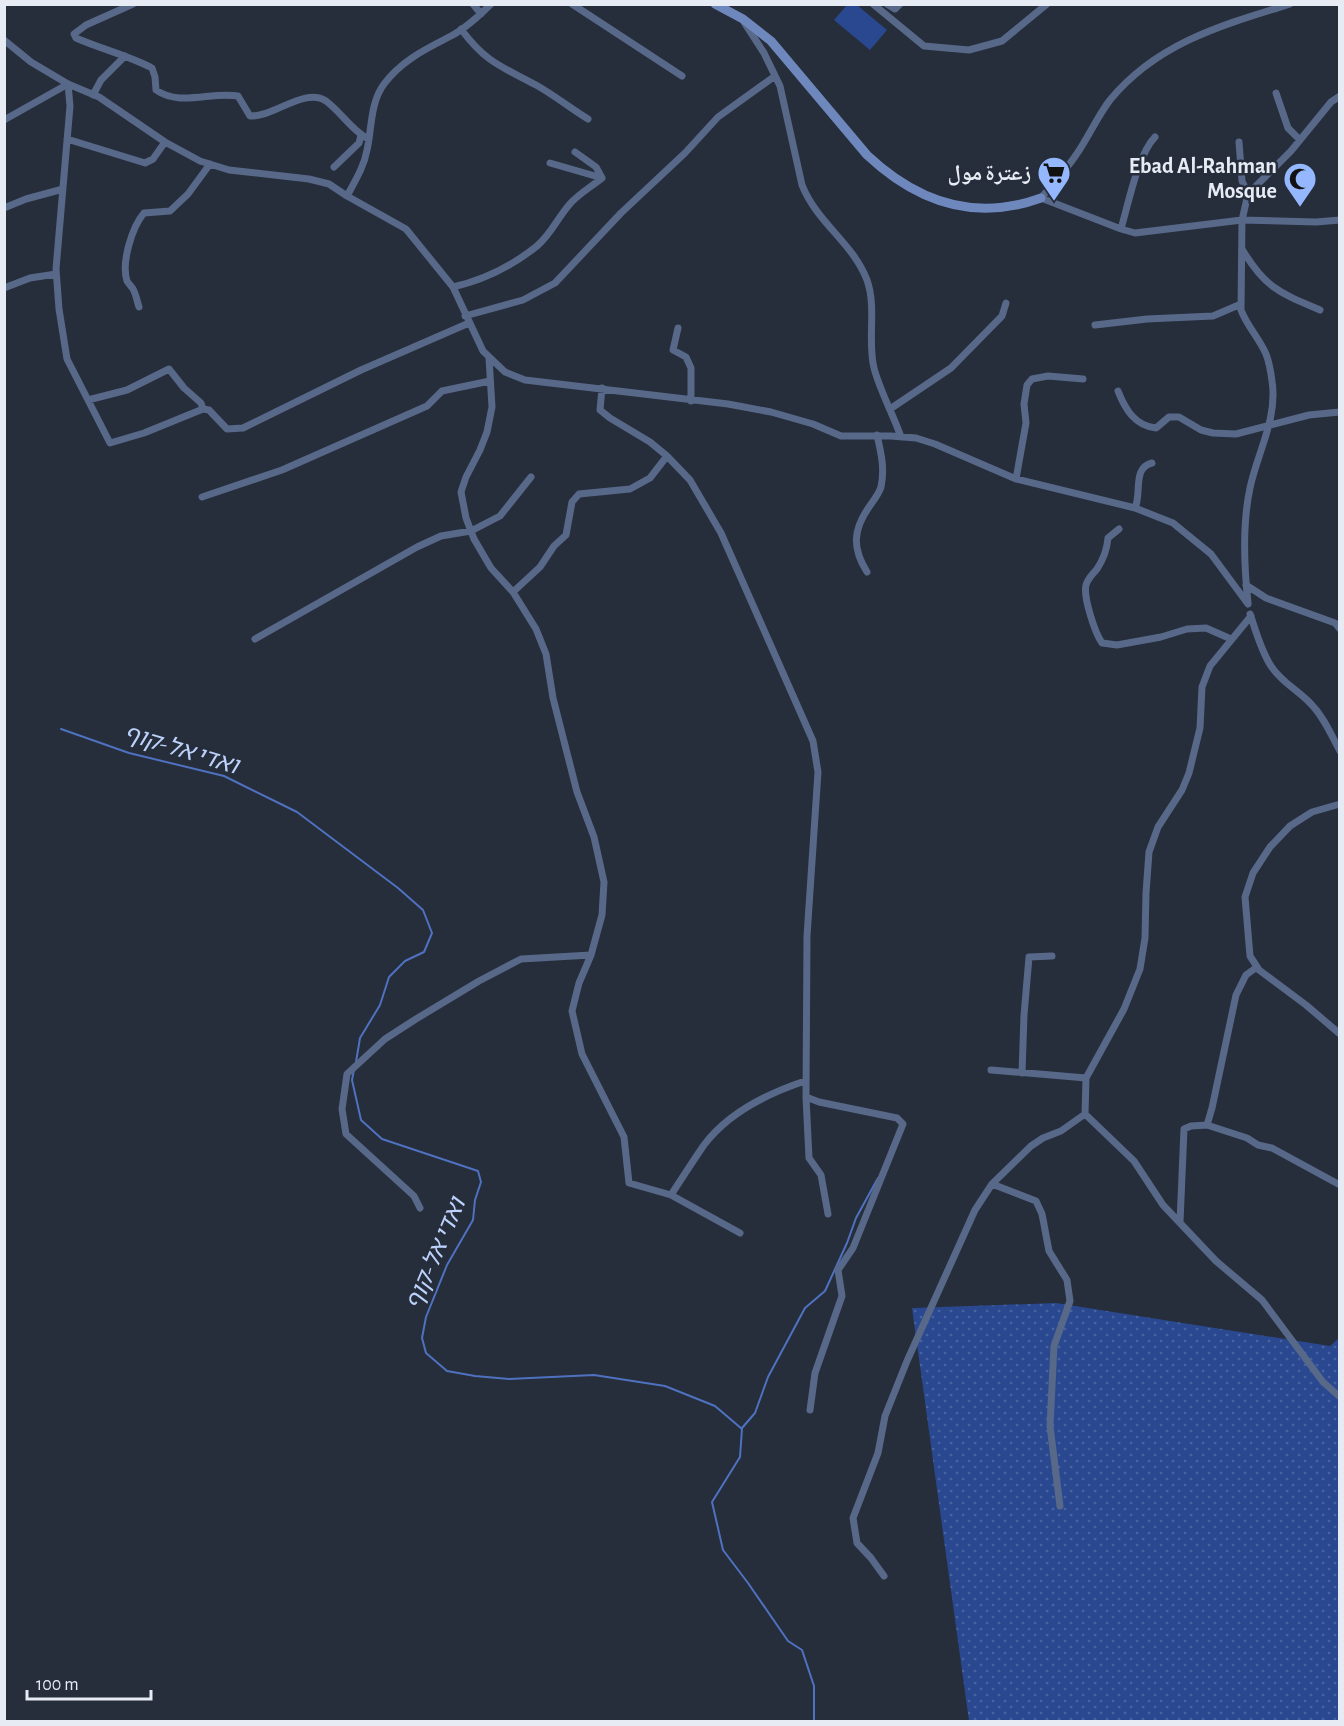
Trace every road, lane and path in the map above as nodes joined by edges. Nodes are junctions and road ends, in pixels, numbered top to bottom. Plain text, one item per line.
1 (133, 4) edge
2 (473, 4) edge
3 (491, 4) edge
4 (572, 4) edge
5 (715, 4) edge
6 (873, 4) edge
7 (887, 4) edge
8 (900, 4) edge
9 (1047, 4) edge
10 (1290, 4) edge
11 (481, 14) junction
12 (743, 20) junction
13 (462, 29) junction
14 (4, 40) edge
15 (125, 56) junction
16 (682, 76) dead end
17 (775, 76) junction
18 (68, 84) junction
19 (1276, 93) dead end
20 (93, 95) junction
21 (1340, 96) edge
22 (588, 119) dead end
23 (4, 120) edge
24 (360, 135) junction
25 (1155, 137) dead end
26 (67, 139) junction
27 (368, 139) junction
28 (1300, 140) junction
29 (165, 142) junction
30 (1239, 142) dead end
31 (575, 152) dead end
32 (550, 163) dead end
33 (210, 164) junction
34 (334, 167) dead end
35 (602, 178) junction
36 (63, 189) junction
37 (1248, 194) junction
38 (346, 196) junction
39 (1041, 198) junction
40 (4, 208) edge
41 (1242, 220) junction
42 (1340, 220) edge
43 (1120, 229) junction
44 (1241, 247) junction
45 (56, 274) junction
46 (453, 287) junction
47 (4, 288) edge
48 (1006, 303) dead end
49 (1241, 304) junction
50 (139, 307) dead end
51 (1320, 309) dead end
52 (467, 320) junction
53 (1095, 324) dead end
54 (678, 328) dead end
55 (489, 358) junction
56 (1083, 378) dead end
57 (490, 381) junction
58 (602, 388) junction
59 (1118, 391) dead end
60 (88, 400) junction
61 (691, 400) junction
62 (203, 409) junction
63 (891, 409) junction
64 (1340, 412) edge
65 (1269, 425) junction
66 (877, 435) junction
67 (901, 437) junction
68 (667, 456) junction
69 (1152, 464) dead end
70 (531, 477) dead end
71 (1016, 479) junction
72 (202, 497) dead end
73 (1136, 508) junction
74 (1119, 529) dead end
75 (471, 531) junction
76 (867, 572) dead end
77 (1246, 585) junction
78 (513, 592) junction
79 (1248, 604) junction
80 (1251, 616) junction
81 (1340, 629) edge
82 (255, 639) dead end
83 (1231, 639) junction
84 (1340, 751) edge
85 (1340, 804) edge
86 (591, 955) junction
87 (1052, 956) dead end
88 (1257, 967) junction
89 (1340, 1034) edge
90 (991, 1070) dead end
91 (1022, 1073) junction
92 (1086, 1078) junction
93 (806, 1081) junction
94 (806, 1097) junction
95 (1085, 1114) junction
96 (1207, 1125) junction
97 (992, 1184) junction
98 (1340, 1185) edge
99 (671, 1195) junction
100 (420, 1208) dead end
101 (828, 1214) dead end
102 (1180, 1222) junction
103 (740, 1233) dead end
104 (1340, 1397) edge
105 (810, 1410) dead end
106 (1060, 1506) dead end
107 (884, 1576) dead end

1 - 15 street
2 - 11 street
3 - 11 street
4 - 16 street
5 - 12 street
6 - 9 street
7 - 8 street
10 - 39 street
11 - 13 street
12 - 17 street
12 - 39 street
13 - 22 street
13 - 27 street
14 - 18 street
15 - 20 street
15 - 24 street
17 - 52 street
17 - 63 street
18 - 20 street
18 - 23 street
18 - 26 street
19 - 28 street
20 - 29 street
21 - 28 street
24 - 27 street
24 - 34 street
25 - 43 street
26 - 29 street
26 - 36 street
27 - 38 street
28 - 37 street
29 - 33 street
30 - 37 street
31 - 35 street
32 - 35 street
33 - 38 street
33 - 50 street
35 - 46 street
36 - 40 street
36 - 45 street
37 - 41 street
38 - 46 street
39 - 43 street
41 - 42 street
41 - 43 street
41 - 44 street
44 - 49 street
44 - 51 street
45 - 47 street
45 - 60 street
46 - 52 street
48 - 63 street
49 - 53 street
49 - 65 street
52 - 55 street
52 - 62 street
54 - 61 street
55 - 57 street
55 - 58 street
56 - 71 street
57 - 72 street
57 - 75 street
58 - 61 street
58 - 68 street
59 - 65 street
60 - 62 street
60 - 62 street
61 - 66 street
63 - 67 street
64 - 65 street
65 - 77 street
66 - 67 street
66 - 76 street
67 - 71 street
68 - 78 street
68 - 93 street
69 - 73 street
70 - 75 street
71 - 73 street
73 - 79 street
74 - 83 street
75 - 78 street
75 - 82 street
77 - 79 street
77 - 81 street
78 - 86 street
79 - 80 street
80 - 83 street
80 - 84 street
83 - 92 street
85 - 88 street
86 - 99 street
86 - 100 street
87 - 91 street
88 - 89 street
88 - 96 street
90 - 91 street
91 - 92 street
92 - 95 street
93 - 94 street
93 - 99 street
94 - 101 street
94 - 105 street
95 - 97 street
95 - 102 street
96 - 98 street
96 - 102 street
97 - 106 street
97 - 107 street
99 - 103 street
102 - 104 street

